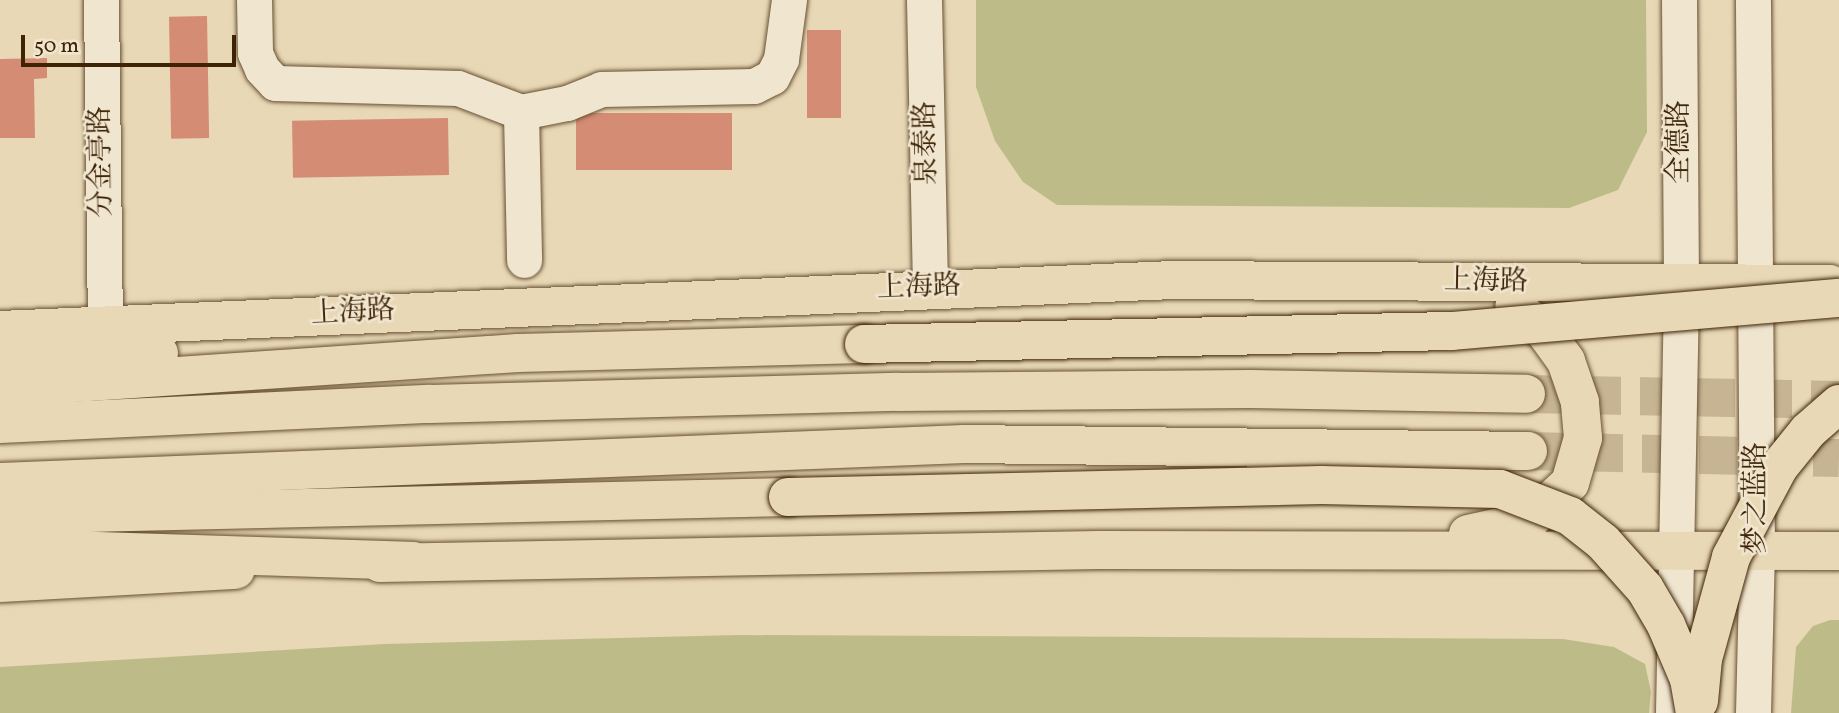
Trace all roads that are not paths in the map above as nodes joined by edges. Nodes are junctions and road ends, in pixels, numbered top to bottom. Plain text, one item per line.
1 (101, 0) edge
2 (254, 0) edge
3 (789, 0) edge
4 (924, 0) edge
5 (1679, 0) edge
6 (1753, 0) edge
7 (522, 112) junction
8 (524, 260) dead end
9 (1171, 280) junction
10 (1681, 284) junction
11 (1757, 284) junction
12 (1839, 284) edge
13 (930, 287) junction
14 (1839, 298) edge
15 (105, 324) junction
16 (0, 330) edge
17 (518, 353) junction
18 (0, 357) edge
19 (0, 388) edge
20 (1526, 394) tunnel mouth
21 (1839, 404) edge
22 (0, 424) edge
23 (1528, 451) tunnel mouth
24 (0, 482) edge
25 (0, 515) edge
26 (0, 548) edge
27 (1099, 550) junction
28 (1676, 551) junction
29 (1757, 551) junction
30 (1839, 551) edge
31 (413, 561) junction
32 (0, 583) edge
33 (1672, 713) edge
34 (1697, 713) edge
35 (1753, 713) edge

1 - 15 street, 分金亭路
2 - 7 street
3 - 7 street
4 - 13 street, 泉泰路
5 - 10 street, 全德路
6 - 11 street
7 - 8 street
9 - 10 main road, 上海路
9 - 13 main road, 上海路
9 - 27 main road
10 - 11 main road, 上海路
10 - 28 street
11 - 12 main road, 上海路
11 - 29 street, 梦之蓝路
13 - 15 main road, 上海路
14 - 17 main road, bridge
15 - 16 main road, 上海路
17 - 18 main road
17 - 19 main road
20 - 22 main road
21 - 34 main road, bridge
23 - 24 main road
25 - 34 main road, bridge
26 - 31 main road
27 - 28 main road
27 - 31 main road
28 - 29 main road
28 - 33 street
29 - 30 main road
29 - 35 street, 梦之蓝路
31 - 32 main road

